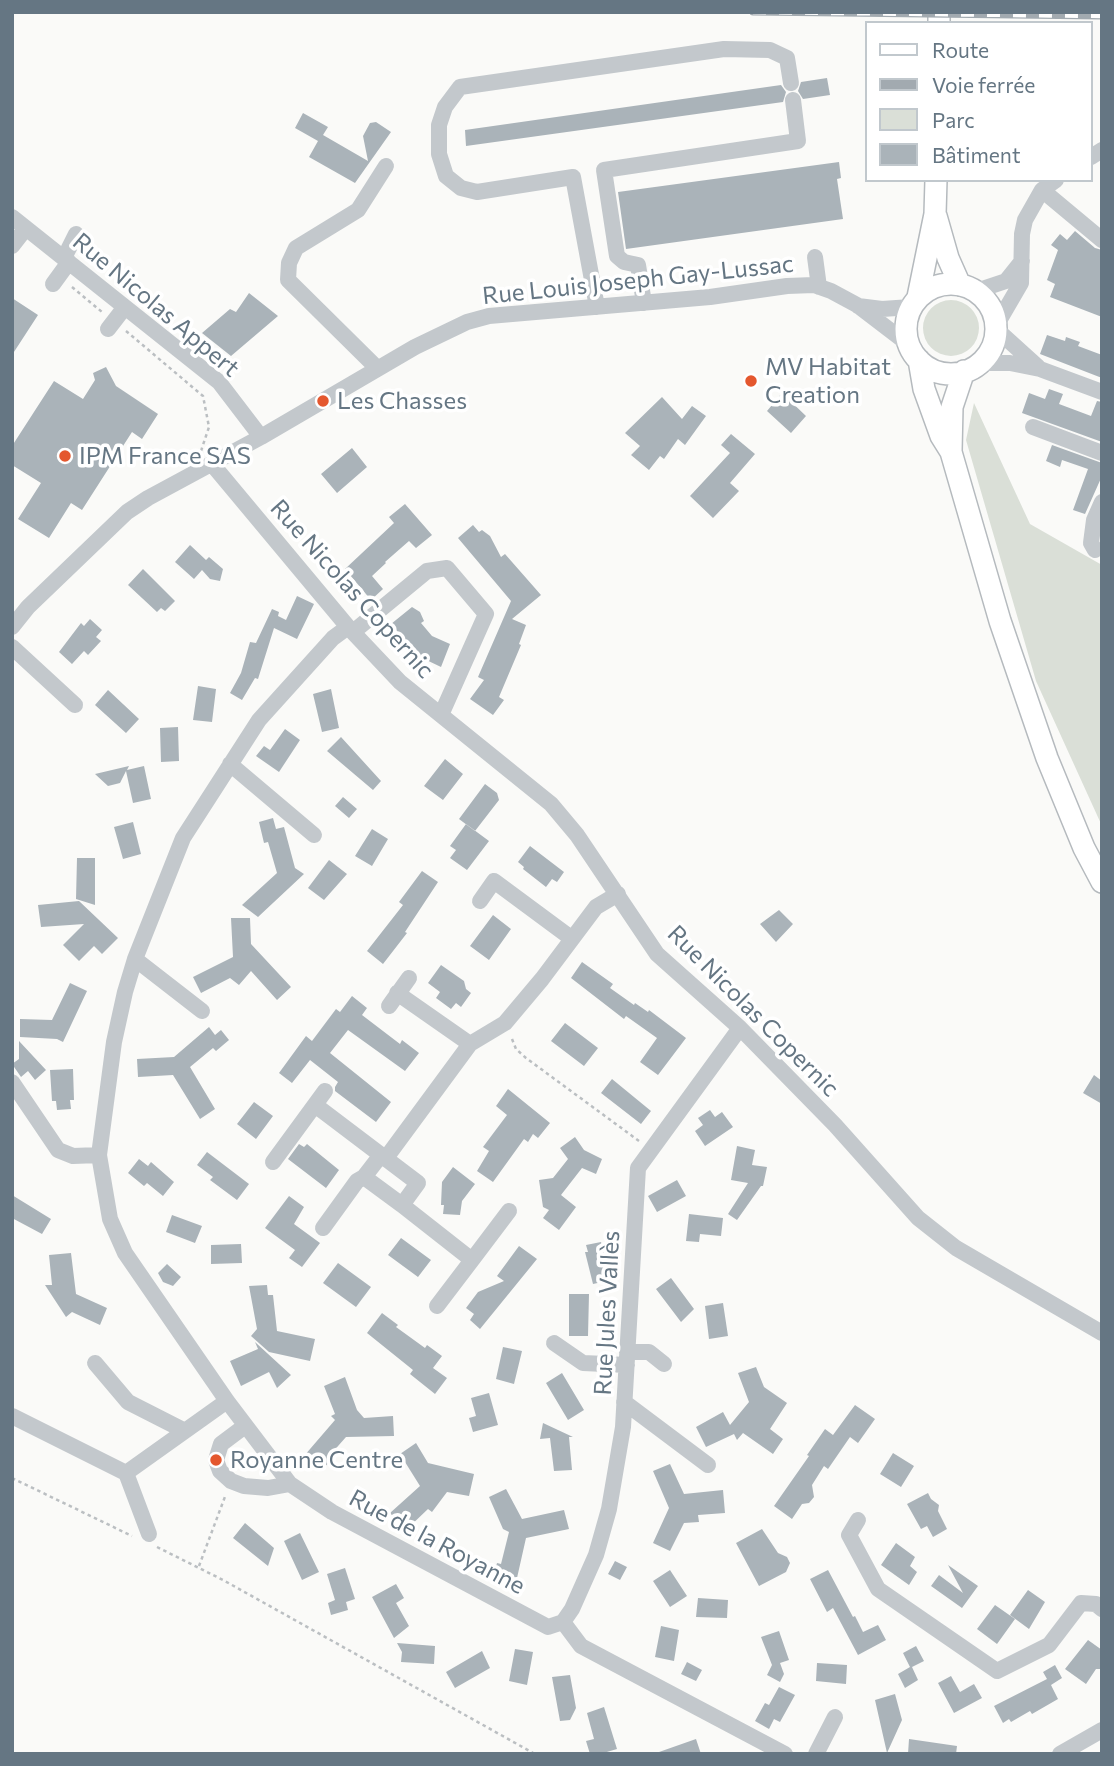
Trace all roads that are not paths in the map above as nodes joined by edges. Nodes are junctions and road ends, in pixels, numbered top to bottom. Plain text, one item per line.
1 (386, 166) dead end
2 (936, 182) edge
3 (1053, 182) edge
4 (1042, 190) junction
5 (935, 214) junction
6 (12, 217) edge
7 (26, 228) junction
8 (76, 234) dead end
9 (1102, 240) edge
10 (12, 246) edge
11 (815, 257) dead end
12 (66, 260) junction
13 (1022, 261) junction
14 (56, 280) road end
15 (819, 287) junction
16 (968, 288) junction
17 (915, 302) junction
18 (644, 303) junction
19 (857, 305) junction
20 (125, 306) junction
21 (597, 307) junction
22 (111, 325) road end
23 (996, 328) junction
24 (914, 352) junction
25 (972, 367) junction
26 (377, 368) junction
27 (1040, 369) junction
28 (1102, 392) edge
29 (1033, 427) dead end
30 (261, 438) junction
31 (951, 452) junction
32 (1102, 453) edge
33 (212, 464) junction
34 (1102, 502) edge
35 (1095, 550) dead end
36 (12, 626) edge
37 (351, 629) junction
38 (12, 647) edge
39 (75, 705) dead end
40 (441, 715) junction
41 (230, 764) junction
42 (314, 835) dead end
43 (1102, 882) edge
44 (618, 894) junction
45 (480, 901) dead end
46 (571, 938) junction
47 (135, 960) junction
48 (409, 978) dead end
49 (202, 1011) dead end
50 (740, 1028) junction
51 (470, 1044) junction
52 (12, 1082) edge
53 (99, 1155) junction
54 (383, 1156) junction
55 (273, 1163) dead end
56 (364, 1177) junction
57 (402, 1205) junction
58 (509, 1211) dead end
59 (323, 1228) dead end
60 (471, 1260) junction
61 (437, 1306) dead end
62 (1102, 1333) edge
63 (554, 1343) dead end
64 (667, 1358) dead end
65 (627, 1359) junction
66 (95, 1363) dead end
67 (228, 1401) junction
68 (624, 1402) junction
69 (12, 1416) edge
70 (245, 1426) junction
71 (185, 1431) junction
72 (708, 1465) dead end
73 (126, 1473) junction
74 (290, 1484) junction
75 (858, 1521) dead end
76 (146, 1539) road end
77 (1102, 1609) edge
78 (563, 1622) junction
79 (835, 1717) dead end
80 (1102, 1730) edge
81 (1084, 1748) edge
82 (785, 1754) edge
83 (816, 1754) edge
84 (1060, 1754) edge

1 - 26 street
2 - 5 main road
3 - 4 street
4 - 9 street
4 - 13 street
5 - 16 main road
5 - 17 main road
6 - 7 street, Rue Nicolas Appert
7 - 10 street
7 - 12 street, Rue Nicolas Appert
8 - 12 street
11 - 15 street
12 - 14 street
12 - 20 street, Rue Nicolas Appert
13 - 16 street
13 - 23 street
15 - 18 street, Rue Louis Joseph Gay-Lussac
15 - 19 street, Rue Louis Joseph Gay-Lussac
16 - 17 main road
16 - 23 main road
17 - 19 street, Rue Louis Joseph Gay-Lussac
17 - 24 main road
18 - 21 street, Rue Louis Joseph Gay-Lussac
18 - 21 street
19 - 24 street, Rue Louis Joseph Gay-Lussac
20 - 22 street
20 - 30 street, Rue Nicolas Appert
21 - 26 street, Rue Louis Joseph Gay-Lussac
23 - 25 main road
23 - 27 street
24 - 25 main road
24 - 31 main road
25 - 27 street
25 - 31 main road
26 - 30 street, Rue Louis Joseph Gay-Lussac
27 - 28 street
29 - 32 street
30 - 33 street, Rue Louis Joseph Gay-Lussac
31 - 43 main road
33 - 36 street, Rue Louis Joseph Gay-Lussac
33 - 37 street, Rue Nicolas Copernic
34 - 35 street
37 - 40 street, Rue Nicolas Copernic
37 - 40 street, Rue de la Royanne
37 - 41 street, Rue de la Royanne
38 - 39 street
40 - 44 street, Rue Nicolas Copernic
41 - 42 street
41 - 47 street, Rue de la Royanne
44 - 46 street
44 - 50 street, Rue Nicolas Copernic
45 - 46 street
46 - 51 street
47 - 49 street
47 - 53 street, Rue de la Royanne
48 - 51 street
50 - 62 street, Rue Nicolas Copernic
50 - 65 street, Rue Jules Vallès
51 - 54 street
52 - 53 street
53 - 67 street, Rue de la Royanne
54 - 55 street
54 - 56 street
54 - 57 street
56 - 57 street
56 - 59 street
57 - 60 street
58 - 60 street
60 - 61 street
63 - 65 street
64 - 65 street
65 - 68 street, Rue Jules Vallès
66 - 71 street
67 - 70 street, Rue de la Royanne
67 - 71 street
68 - 72 street
68 - 78 street, Rue Jules Vallès
69 - 73 street
70 - 74 street, Rue de la Royanne
70 - 74 street
71 - 73 street
73 - 76 street
74 - 78 street, Rue de la Royanne
75 - 77 street
78 - 82 street
79 - 83 street
80 - 81 street
81 - 84 street

